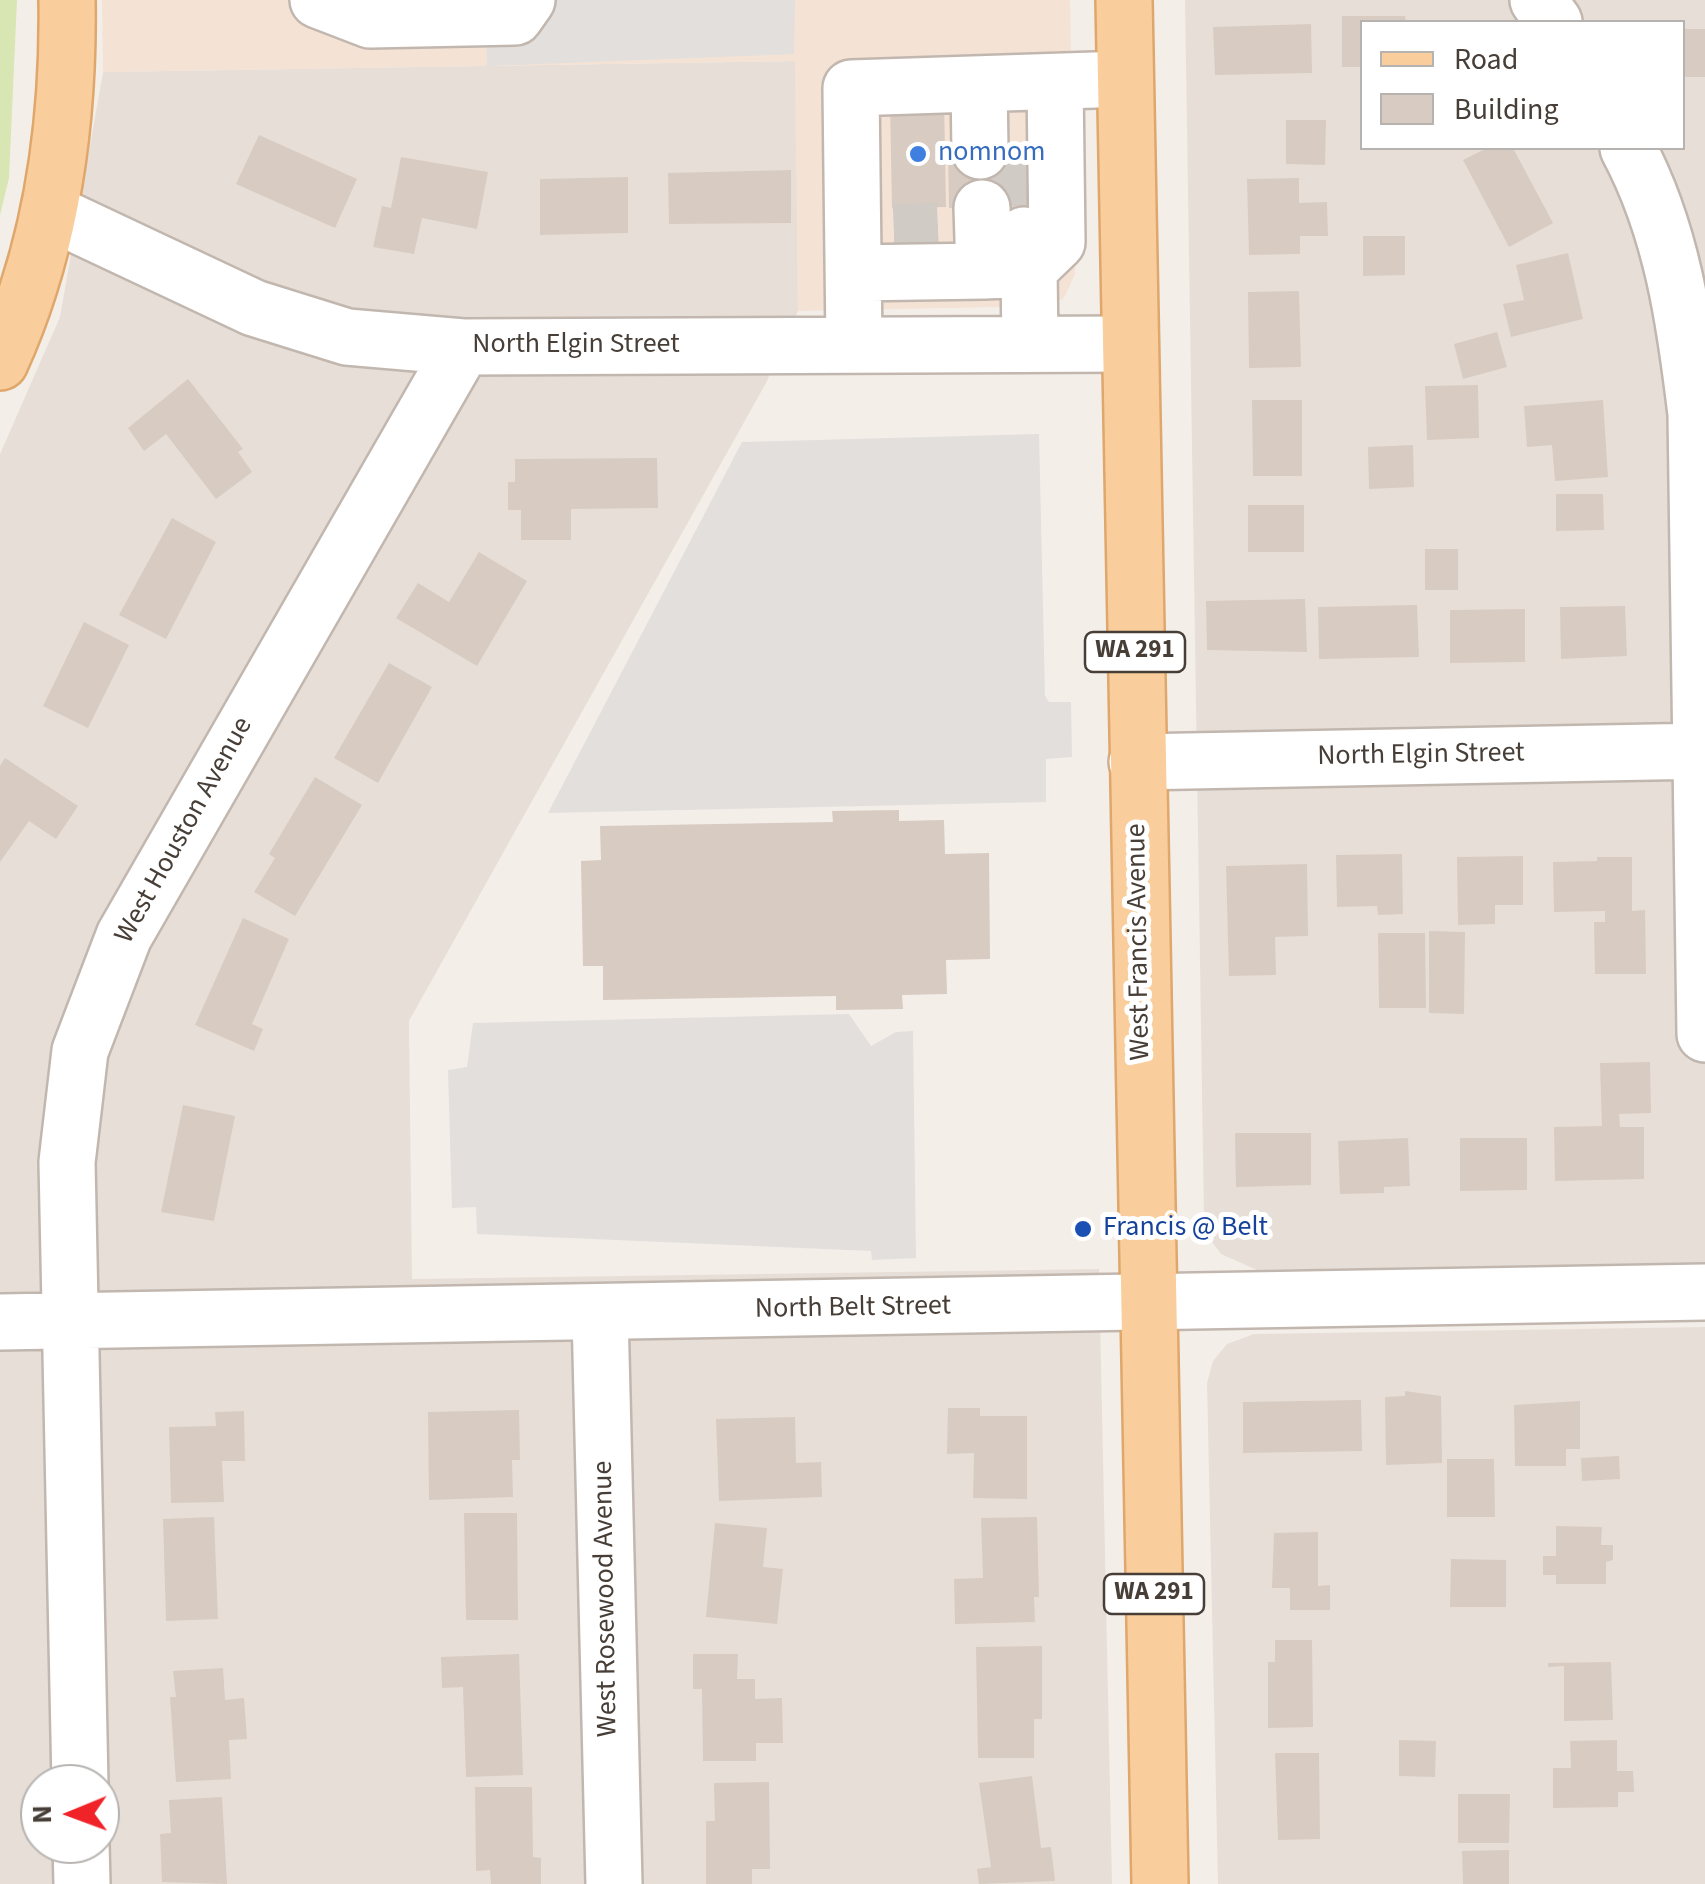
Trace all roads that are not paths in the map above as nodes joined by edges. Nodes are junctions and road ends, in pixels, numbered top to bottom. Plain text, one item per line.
1 (67, 0) edge
2 (318, 0) edge
3 (527, 0) edge
4 (1124, 0) edge
5 (1125, 80) junction
6 (1016, 83) junction
7 (1629, 150) edge
8 (999, 151) tunnel mouth
9 (50, 212) junction
10 (960, 240) junction
11 (1128, 242) junction
12 (1030, 344) junction
13 (1128, 344) junction
14 (854, 345) junction
15 (462, 347) junction
16 (0, 362) edge
17 (1702, 751) edge
18 (1137, 762) junction
19 (1705, 1034) edge
20 (1705, 1292) edge
21 (1147, 1305) junction
22 (600, 1314) junction
23 (70, 1321) junction
24 (0, 1322) edge
25 (80, 1764) edge
26 (614, 1884) edge
27 (1160, 1884) edge

1 - 9 main road
2 - 3 street
4 - 5 main road, West Francis Avenue / WA 291
5 - 6 street
5 - 11 main road, West Francis Avenue / WA 291
6 - 8 street
6 - 10 street
6 - 10 street
7 - 17 street
9 - 15 street, North Elgin Street
9 - 16 main road
10 - 11 street
10 - 12 street
10 - 14 street
11 - 13 main road, West Francis Avenue / WA 291
12 - 13 street, North Elgin Street
12 - 14 street, North Elgin Street
13 - 18 main road, West Francis Avenue / WA 291
14 - 15 street, North Elgin Street
15 - 23 street, West Houston Avenue
17 - 18 street, North Elgin Street
17 - 19 street
18 - 21 main road, West Francis Avenue / WA 291
20 - 21 street, North Belt Street
21 - 22 street, North Belt Street
21 - 27 main road, West Francis Avenue / WA 291
22 - 23 street, North Belt Street
22 - 26 street, West Rosewood Avenue
23 - 24 street, North Belt Street
23 - 25 street, West Houston Avenue

